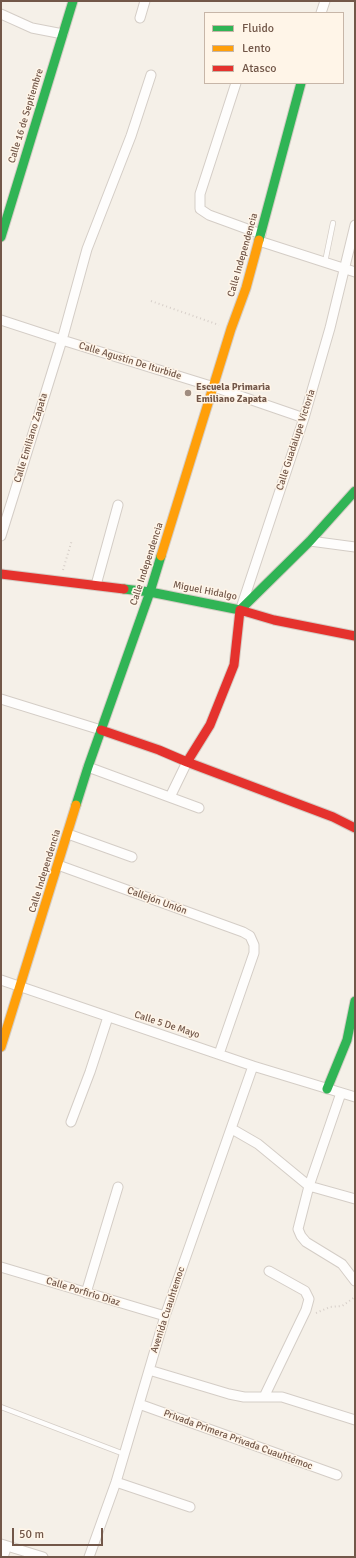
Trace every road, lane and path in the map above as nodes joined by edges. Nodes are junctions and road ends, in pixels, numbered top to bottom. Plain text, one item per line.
1 (73, 1) edge
2 (144, 1) edge
3 (325, 1) edge
4 (321, 12) edge
5 (1, 14) edge
6 (140, 18) dead end
7 (63, 34) junction
8 (151, 75) dead end
9 (236, 84) edge
10 (301, 84) edge
11 (333, 223) dead end
12 (355, 225) edge
13 (1, 237) edge
14 (260, 238) junction
15 (325, 262) junction
16 (344, 268) junction
17 (355, 272) edge
18 (151, 301) dead end
19 (1, 320) edge
20 (231, 329) junction
21 (62, 340) junction
22 (214, 387) junction
23 (304, 418) junction
24 (355, 491) edge
25 (118, 506) dead end
26 (1, 536) edge
27 (72, 540) dead end
28 (310, 541) junction
29 (355, 547) edge
30 (1, 574) edge
31 (60, 580) junction
32 (96, 585) junction
33 (150, 592) junction
34 (240, 610) junction
35 (355, 636) edge
36 (1, 699) edge
37 (101, 730) junction
38 (186, 762) junction
39 (88, 767) junction
40 (170, 797) junction
41 (198, 808) dead end
42 (355, 828) edge
43 (68, 834) junction
44 (132, 857) dead end
45 (58, 865) junction
46 (1, 980) edge
47 (20, 986) junction
48 (355, 1001) edge
49 (108, 1017) junction
50 (1, 1047) edge
51 (219, 1054) junction
52 (253, 1066) junction
53 (327, 1089) junction
54 (341, 1093) junction
55 (355, 1097) edge
56 (71, 1122) dead end
57 (232, 1129) junction
58 (309, 1186) junction
59 (118, 1187) dead end
60 (355, 1199) edge
61 (342, 1264) junction
62 (1, 1267) edge
63 (355, 1268) edge
64 (269, 1271) dead end
65 (355, 1281) edge
66 (86, 1293) junction
67 (355, 1297) edge
68 (165, 1316) junction
69 (302, 1318) junction
70 (149, 1370) junction
71 (264, 1397) junction
72 (139, 1404) junction
73 (1, 1407) edge
74 (355, 1420) edge
75 (124, 1454) junction
76 (337, 1475) dead end
77 (116, 1482) junction
78 (190, 1507) dead end
79 (4, 1545) edge
80 (3, 1557) edge
81 (44, 1557) edge
82 (89, 1557) edge

1 - 7 street, Calle 16 de Septiembre
2 - 6 street
3 - 4 street
5 - 7 street
7 - 13 street, Calle 16 de Septiembre
8 - 21 street, Calle Emiliano Zapata
9 - 14 street
10 - 14 street, Calle Independencia
11 - 15 lane
12 - 16 street, Calle Guadalupe Victoria
14 - 15 street
14 - 20 street, Calle Independencia
15 - 16 street
16 - 17 street
16 - 23 street, Calle Guadalupe Victoria
18 - 20 path
19 - 21 street, Calle Agustín De Iturbide
20 - 22 street, Calle Independencia
21 - 22 street, Calle Agustín De Iturbide
21 - 26 street, Calle Emiliano Zapata
22 - 23 street, Calle Agustín De Iturbide
22 - 33 street, Calle Independencia
23 - 34 street, Calle Guadalupe Victoria
24 - 28 street, Miguel Hidalgo
25 - 32 street
27 - 31 path
28 - 29 street
28 - 34 street, Miguel Hidalgo
30 - 31 street, Miguel Hidalgo
31 - 32 street, Miguel Hidalgo
32 - 33 street, Miguel Hidalgo
33 - 34 street, Miguel Hidalgo
33 - 37 street, Calle Independencia
34 - 35 street
34 - 38 street
36 - 37 street
37 - 38 street
37 - 39 street, Calle Independencia
38 - 40 street
38 - 42 street
39 - 40 street
39 - 43 street, Calle Independencia
40 - 41 street
43 - 44 street
43 - 45 street, Calle Independencia
45 - 47 street, Calle Independencia
45 - 51 street, Callejón Unión
46 - 47 street, Calle 5 De Mayo
47 - 49 street, Calle 5 De Mayo
47 - 50 street, Calle Independencia
48 - 53 street
49 - 51 street, Calle 5 De Mayo
49 - 56 street
51 - 52 street, Calle 5 De Mayo
52 - 53 street, Calle 5 De Mayo
52 - 57 street, Avenida Cuauhtemoc
53 - 54 street, Calle 5 De Mayo
54 - 55 street, Calle 5 De Mayo
54 - 58 street
57 - 58 street
57 - 68 street, Avenida Cuauhtemoc
58 - 60 street
58 - 61 street
59 - 66 street
61 - 63 street
61 - 65 street
62 - 66 street, Calle Porfirio Díaz
64 - 69 street
66 - 68 street, Calle Porfirio Díaz
67 - 69 path
68 - 70 street, Avenida Cuauhtemoc
69 - 71 street
70 - 71 street
70 - 72 street, Avenida Cuauhtemoc
71 - 74 street
72 - 75 street, Avenida Cuauhtemoc
72 - 76 street, Privada Primera Privada Cuauhtémoc
73 - 75 lane
75 - 77 street, Avenida Cuauhtemoc
77 - 78 street
77 - 82 street, Avenida Cuauhtemoc
79 - 80 street
79 - 81 street

